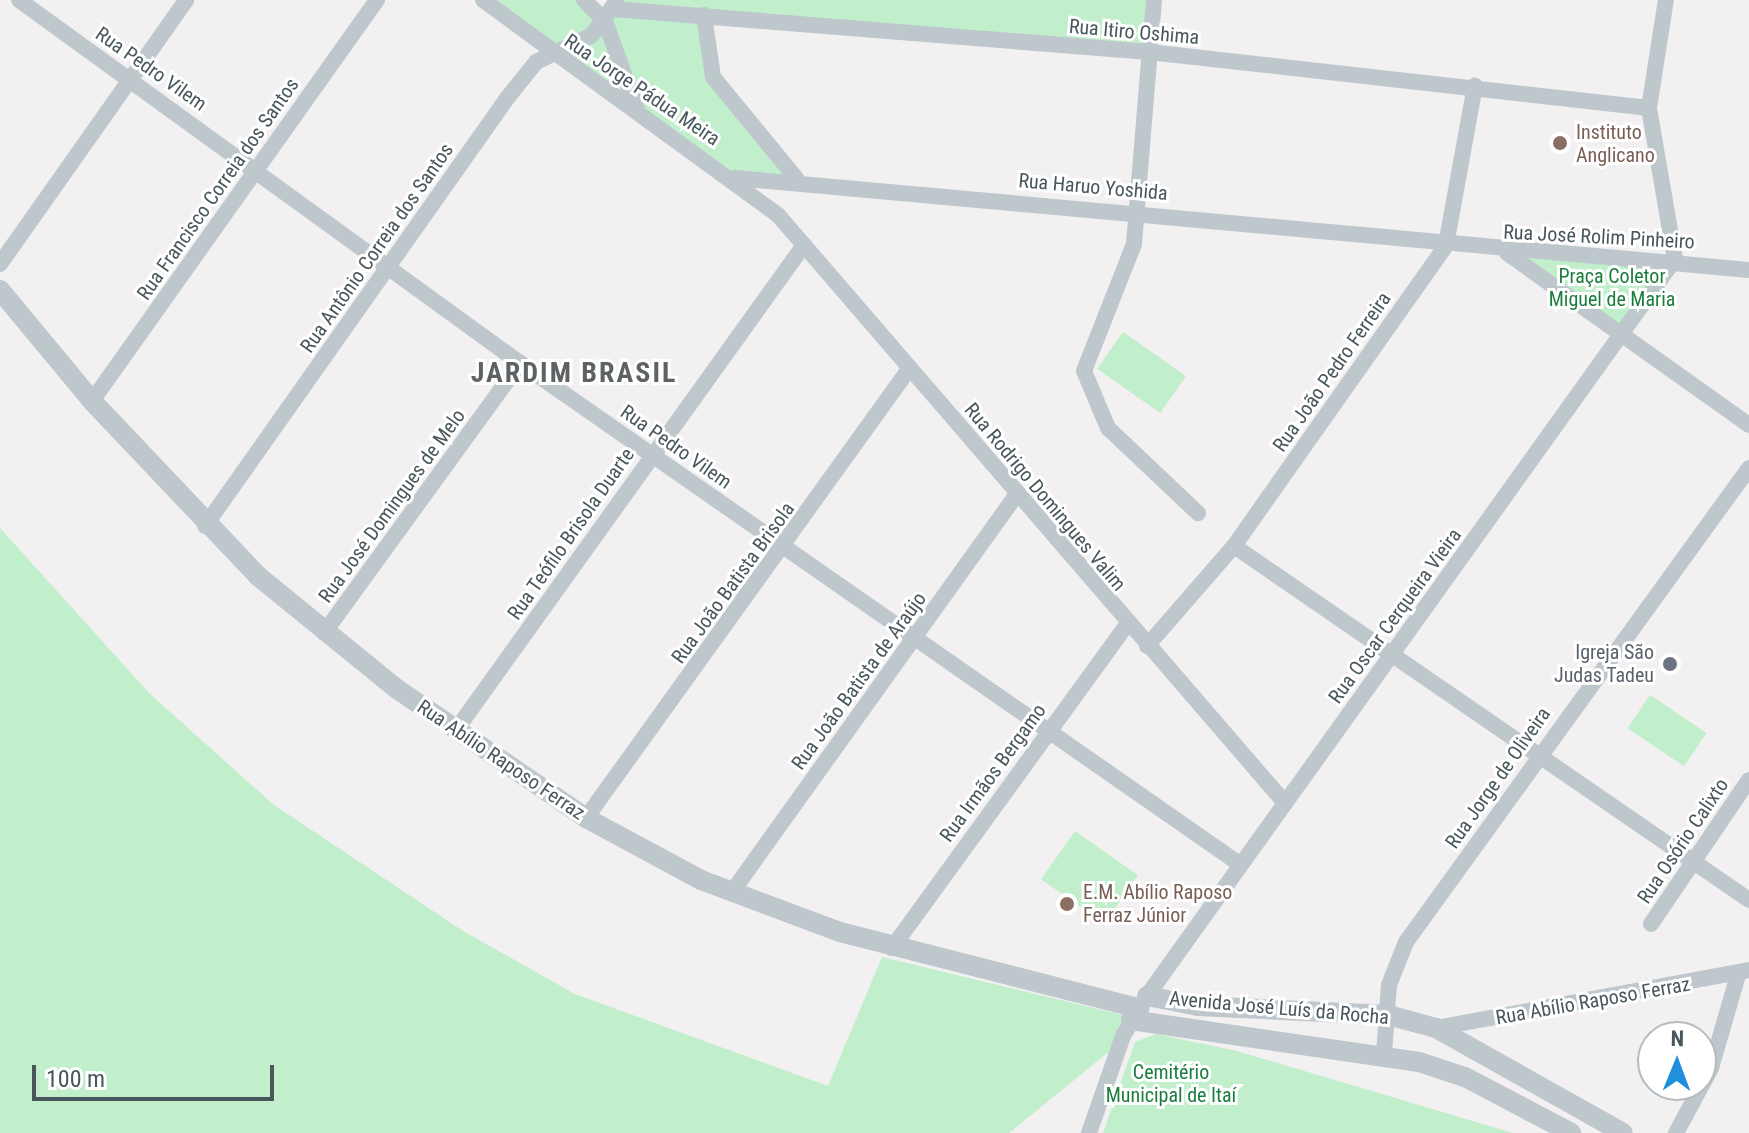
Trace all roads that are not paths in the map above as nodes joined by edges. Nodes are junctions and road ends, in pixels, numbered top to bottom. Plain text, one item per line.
1 (19, 0) edge
2 (186, 0) edge
3 (377, 0) edge
4 (483, 0) edge
5 (584, 0) edge
6 (1154, 0) edge
7 (1666, 0) edge
8 (611, 10) edge
9 (704, 15) junction
10 (550, 52) junction
11 (1149, 52) junction
12 (131, 80) junction
13 (1475, 86) junction
14 (1649, 108) junction
15 (637, 110) junction
16 (258, 168) junction
17 (735, 178) junction
18 (796, 178) junction
19 (1135, 211) junction
20 (778, 215) joint
21 (804, 245) junction
22 (1446, 245) junction
23 (1505, 252) junction
24 (1675, 259) junction
25 (390, 262) junction
26 (0, 264) edge
27 (1749, 270) edge
28 (0, 290) edge
29 (1620, 334) junction
30 (520, 363) junction
31 (909, 369) junction
32 (92, 401) junction
33 (1749, 425) edge
34 (653, 454) junction
35 (1749, 468) edge
36 (1018, 493) junction
37 (1198, 513) dead end
38 (205, 526) junction
39 (1234, 546) junction
40 (784, 548) junction
41 (1127, 624) junction
42 (324, 633) junction
43 (914, 639) junction
44 (1147, 646) junction
45 (1390, 656) junction
46 (456, 730) junction
47 (1045, 734) junction
48 (1537, 756) junction
49 (1749, 780) edge
50 (1285, 803) junction
51 (586, 818) junction
52 (1692, 862) junction
53 (1238, 863) junction
54 (732, 892) junction
55 (1749, 900) edge
56 (1651, 924) dead end
57 (892, 948) junction
58 (1744, 972) edge
59 (1139, 1008) junction
60 (1306, 1009) junction
61 (1388, 1015) junction
62 (1436, 1028) junction
63 (1303, 1040) junction
64 (1384, 1054) junction
65 (1089, 1133) edge
66 (1571, 1133) edge
67 (1623, 1133) edge
68 (1676, 1133) edge

1 - 12 street, Rua Pedro Vilem
2 - 12 street
3 - 16 street, Rua Francisco Correia dos Santos
4 - 10 street, Rua Jorge Pádua Meira
5 - 8 street
6 - 11 street
7 - 14 street
8 - 9 street, Rua Itiro Oshima
8 - 10 street, Rua Antônio Correia dos Santos
8 - 15 street
9 - 11 street, Rua Itiro Oshima
9 - 18 street
10 - 15 street, Rua Jorge Pádua Meira
10 - 25 street, Rua Antônio Correia dos Santos
11 - 13 street, Rua Itiro Oshima
11 - 19 street
12 - 16 street, Rua Pedro Vilem
12 - 26 street
13 - 14 street, Rua Itiro Oshima
13 - 22 street, Rua João Pedro Ferreira
14 - 24 street
15 - 17 street, Rua Jorge Pádua Meira
16 - 25 street, Rua Pedro Vilem
16 - 32 street, Rua Francisco Correia dos Santos
17 - 18 street, Rua Haruo Yoshida
17 - 20 street, Rua Jorge Pádua Meira
18 - 19 street, Rua Haruo Yoshida
19 - 22 street, Rua Haruo Yoshida
19 - 37 street
20 - 21 street, Rua Rodrigo Domingues Valim
21 - 31 street, Rua Rodrigo Domingues Valim
21 - 34 street, Rua Teófilo Brisola Duarte
22 - 23 street, Rua José Rolim Pinheiro
22 - 39 street, Rua João Pedro Ferreira
23 - 24 street, Rua José Rolim Pinheiro
23 - 29 street
24 - 27 street, Rua José Rolim Pinheiro
24 - 29 street, Rua Oscar Cerqueira Vieira
25 - 30 street, Rua Pedro Vilem
25 - 38 street, Rua Antônio Correia dos Santos
28 - 32 street, Rua Abílio Raposo Ferraz
29 - 33 street
29 - 45 street, Rua Oscar Cerqueira Vieira
30 - 34 street, Rua Pedro Vilem
30 - 42 street, Rua José Domingues de Melo
31 - 36 street, Rua Rodrigo Domingues Valim
31 - 40 street, Rua João Batista Brisola
32 - 38 street, Rua Abílio Raposo Ferraz
34 - 40 street, Rua Pedro Vilem
34 - 46 street, Rua Teófilo Brisola Duarte
35 - 48 street, Rua Jorge de Oliveira
36 - 41 street, Rua Rodrigo Domingues Valim
36 - 43 street, Rua João Batista de Araújo
38 - 42 street, Rua Abílio Raposo Ferraz
39 - 44 street, Rua João Pedro Ferreira
39 - 45 street
40 - 43 street, Rua Pedro Vilem
40 - 51 street, Rua João Batista Brisola
41 - 44 street, Rua Rodrigo Domingues Valim
41 - 47 street, Rua Irmãos Bergamo
42 - 46 street, Rua Abílio Raposo Ferraz
43 - 47 street, Rua Pedro Vilem
43 - 54 street, Rua João Batista de Araújo
44 - 50 street, Rua Rodrigo Domingues Valim
45 - 48 street
45 - 50 street, Rua Oscar Cerqueira Vieira
46 - 51 street, Rua Abílio Raposo Ferraz
47 - 53 street, Rua Pedro Vilem
47 - 57 street, Rua Irmãos Bergamo
48 - 52 street
48 - 61 street, Rua Jorge de Oliveira
49 - 52 street, Rua Osório Calixto
50 - 53 street, Rua Oscar Cerqueira Vieira
51 - 54 street, Rua Abílio Raposo Ferraz
52 - 55 street
52 - 56 street, Rua Osório Calixto
53 - 59 street, Rua Oscar Cerqueira Vieira
54 - 57 street, Rua Abílio Raposo Ferraz
57 - 59 street, Rua Abílio Raposo Ferraz
58 - 62 street, Rua Abílio Raposo Ferraz
58 - 68 street
59 - 60 street, Avenida José Luís da Rocha
59 - 63 street, Avenida José Luís da Rocha
59 - 65 street, Rua Oscar Cerqueira Vieira
60 - 61 street, Avenida José Luís da Rocha
60 - 63 street
61 - 62 street, Avenida José Luís da Rocha
61 - 64 street, Rua Jorge de Oliveira
62 - 67 street, Avenida José Luís da Rocha
63 - 64 street, Avenida José Luís da Rocha
64 - 66 street, Avenida José Luís da Rocha

